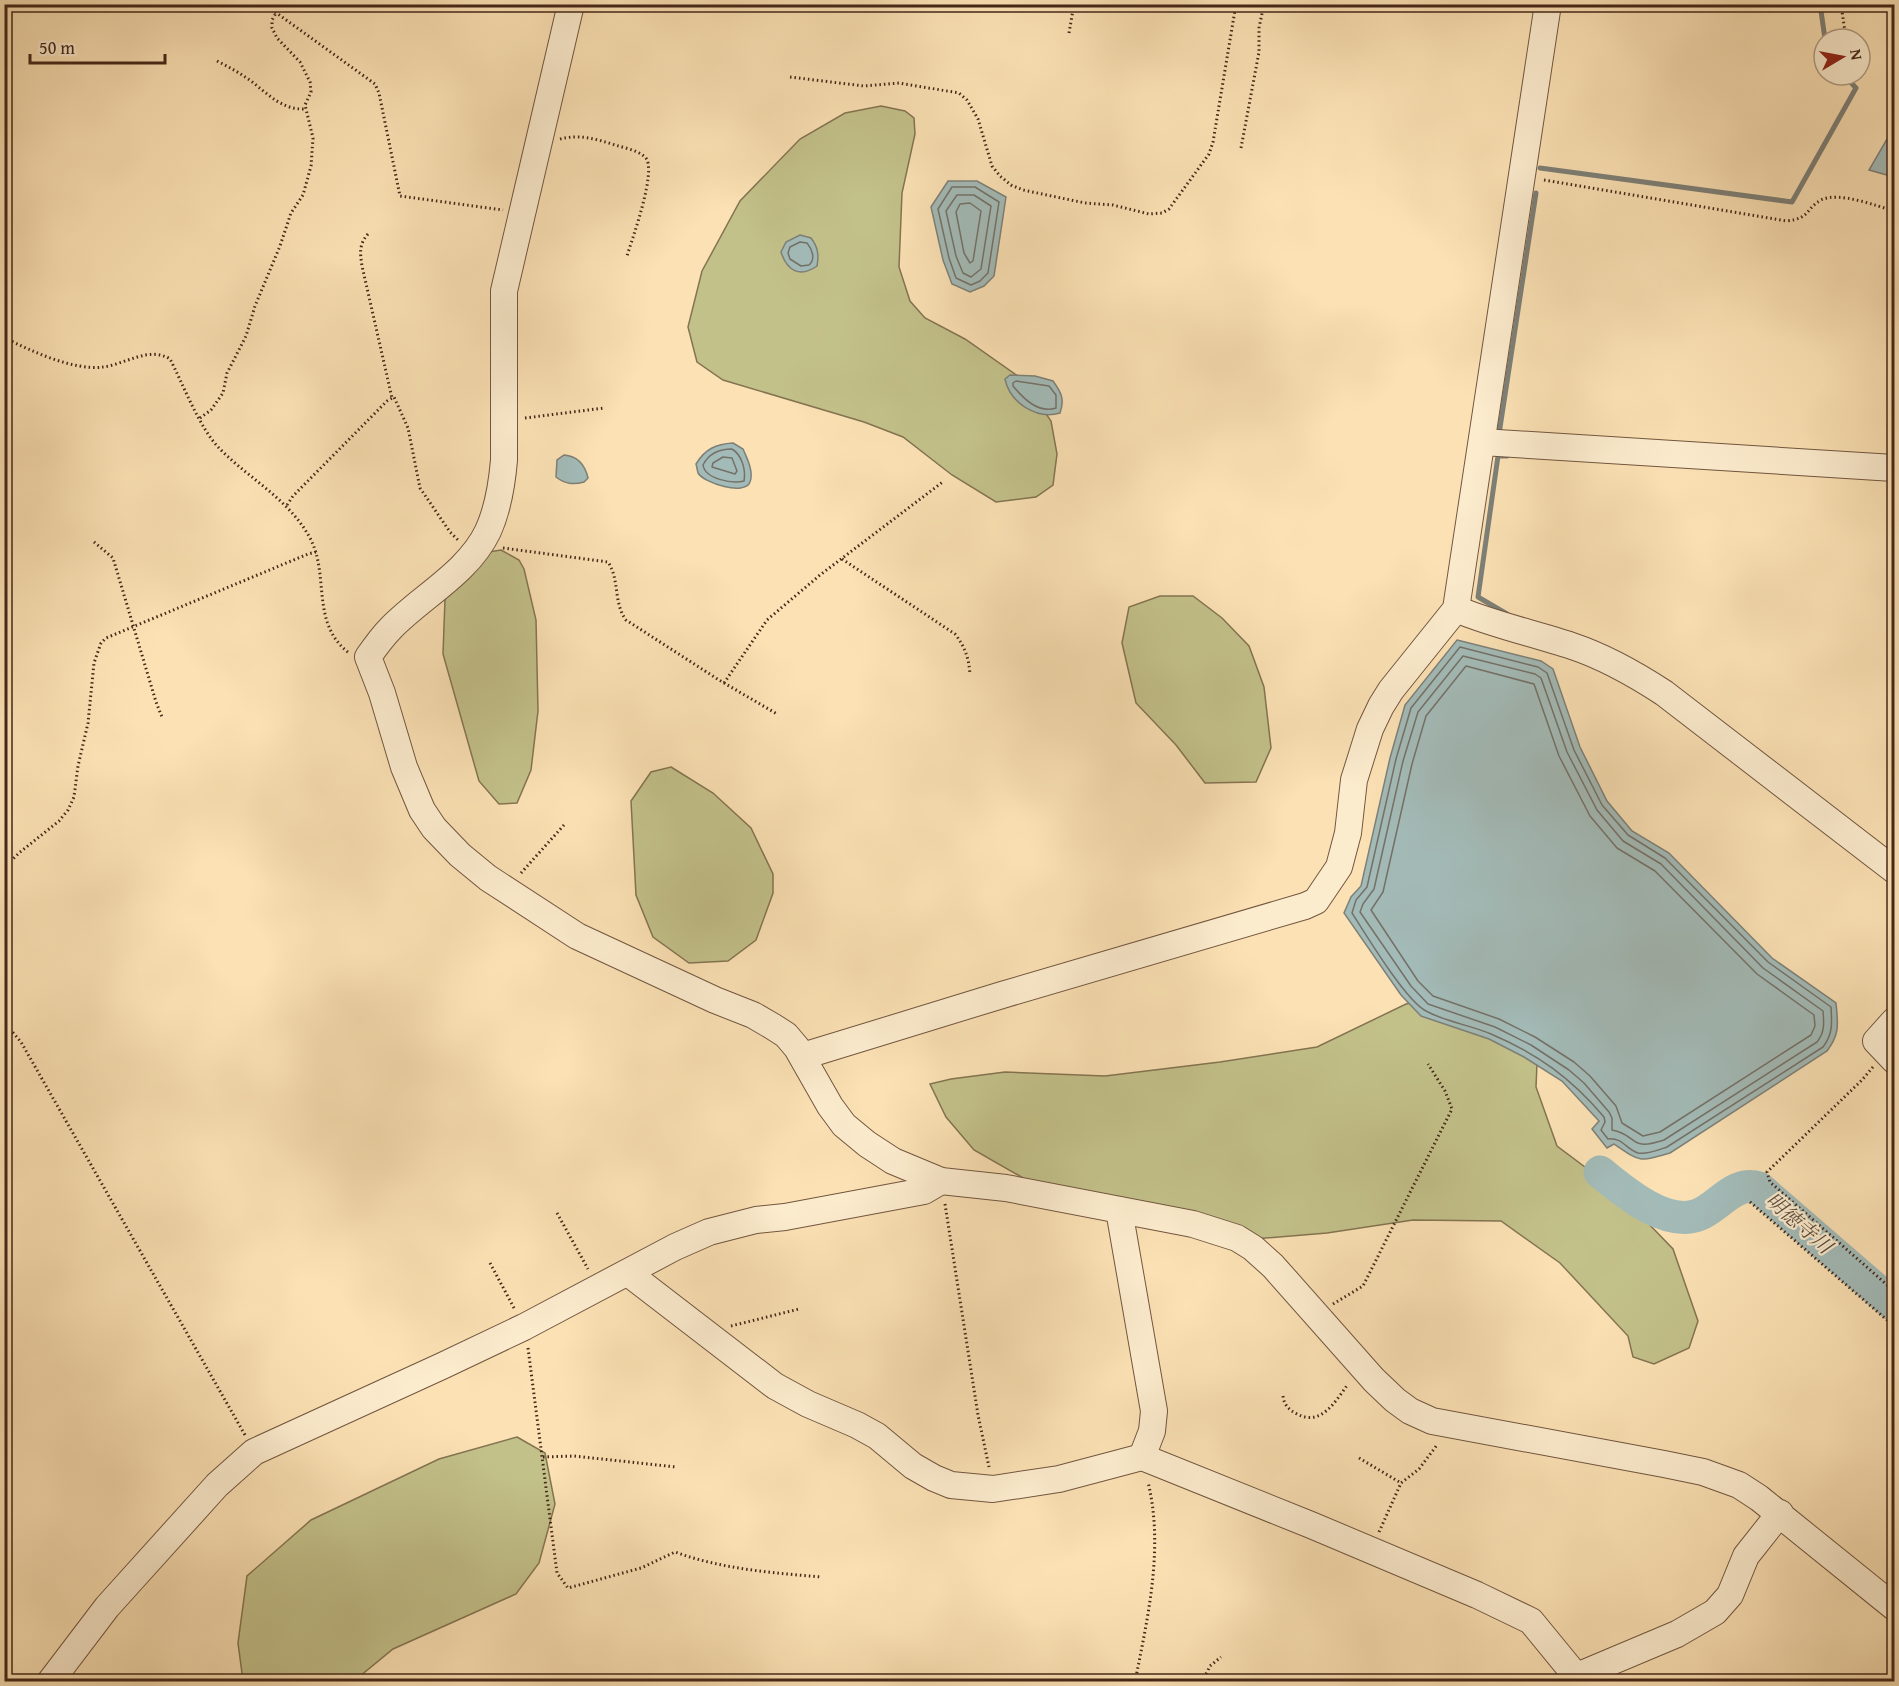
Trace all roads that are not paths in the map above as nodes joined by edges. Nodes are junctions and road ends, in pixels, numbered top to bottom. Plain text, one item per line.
1 (571, 4) edge
2 (1548, 4) edge
3 (1482, 442) junction
4 (1894, 468) edge
5 (1456, 609) junction
6 (1894, 870) edge
7 (1894, 1021) edge
8 (1890, 1055) edge
9 (802, 1056) junction
10 (941, 1181) junction
11 (1119, 1210) junction
12 (628, 1273) junction
13 (1143, 1457) junction
14 (1780, 1514) junction
15 (1894, 1607) edge
16 (1580, 1680) edge
17 (50, 1682) edge

1 - 9 street
2 - 3 street
3 - 4 street
3 - 5 street
5 - 6 street
5 - 9 street
7 - 8 street
9 - 10 street
10 - 11 street
10 - 12 street
11 - 13 street
11 - 14 street
12 - 13 street
12 - 17 street
13 - 16 street
14 - 15 street
14 - 16 street

